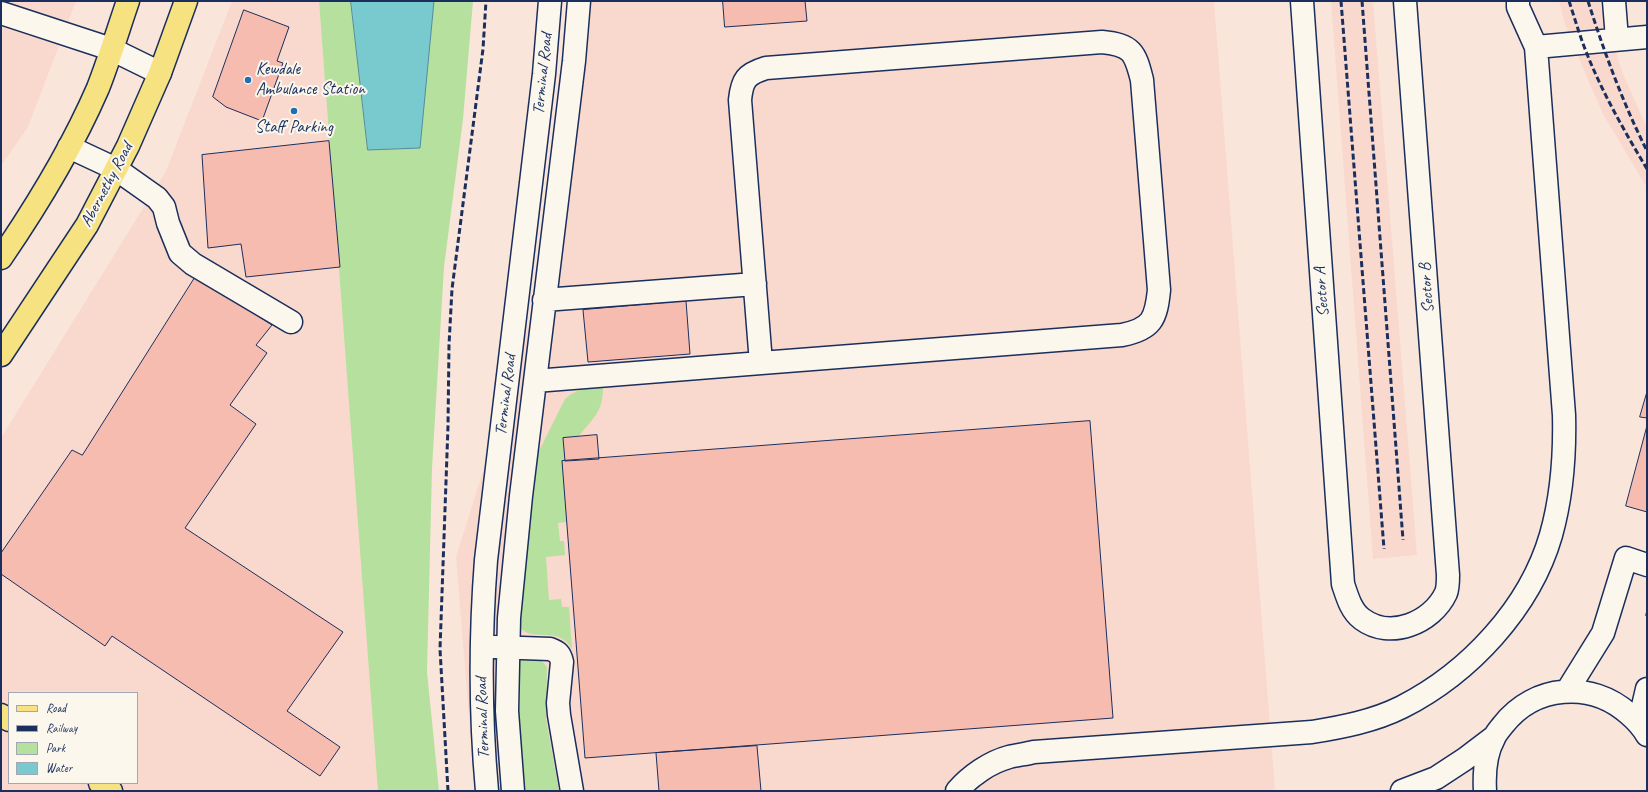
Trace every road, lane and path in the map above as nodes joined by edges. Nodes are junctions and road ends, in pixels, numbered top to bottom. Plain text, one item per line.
1 (128, 1) edge
2 (186, 1) edge
3 (550, 1) edge
4 (579, 1) edge
5 (1302, 1) edge
6 (1405, 1) edge
7 (1518, 1) edge
8 (1614, 1) edge
9 (1, 13) edge
10 (1647, 37) edge
11 (1617, 39) junction
12 (1536, 46) junction
13 (111, 49) junction
14 (160, 73) junction
15 (69, 147) junction
16 (116, 169) junction
17 (1, 258) edge
18 (755, 284) junction
19 (544, 300) junction
20 (290, 322) dead end
21 (1, 356) edge
22 (761, 363) junction
23 (535, 381) junction
24 (1647, 565) edge
25 (1448, 575) joint
26 (1647, 613) edge
27 (1647, 618) edge
28 (481, 646) junction
29 (509, 647) junction
30 (1647, 689) edge
31 (1567, 691) junction
32 (1645, 731) edge
33 (1494, 737) junction
34 (101, 784) edge
35 (111, 791) edge
36 (487, 791) edge
37 (513, 791) edge
38 (572, 791) edge
39 (957, 791) edge
40 (1402, 791) edge
41 (1485, 791) edge

1 - 13 main road
2 - 14 main road, Abernethy Road
3 - 28 street, Terminal Road
4 - 19 street
5 - 25 street, Sector A
6 - 25 street, Sector B
7 - 12 street
8 - 11 street
9 - 13 street
10 - 11 street
11 - 12 street
12 - 39 street
13 - 14 street
13 - 15 main road
14 - 16 main road, Abernethy Road
15 - 16 street
15 - 17 main road
16 - 20 street
16 - 21 main road, Abernethy Road
18 - 19 street
18 - 22 street
18 - 22 street
19 - 23 street
22 - 23 street
23 - 29 street
24 - 31 street
26 - 27 path
28 - 29 street
28 - 36 street, Terminal Road
29 - 37 street
29 - 38 street
30 - 32 street
31 - 32 street
31 - 33 street
33 - 40 street
33 - 41 street
34 - 35 main road

